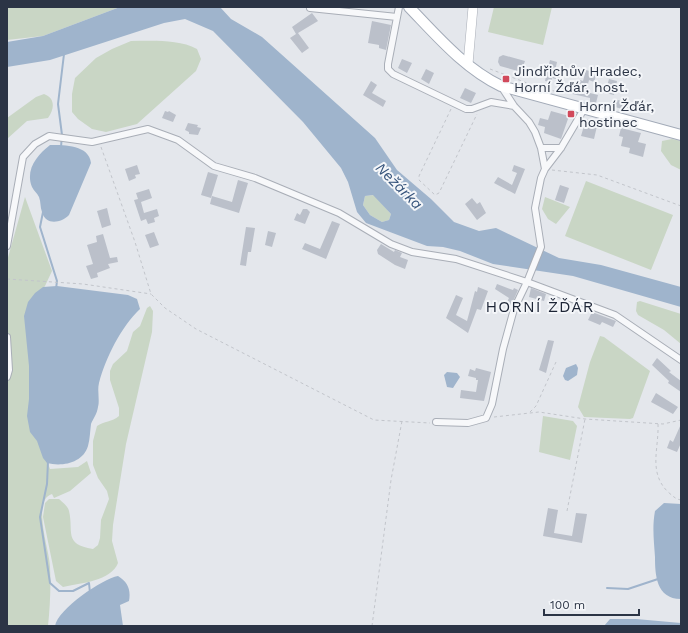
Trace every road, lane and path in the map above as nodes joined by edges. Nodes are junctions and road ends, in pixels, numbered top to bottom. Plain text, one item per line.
1 (399, 7) edge
2 (409, 7) edge
3 (473, 7) edge
4 (310, 8) dead end
5 (397, 17) junction
6 (468, 64) junction
7 (486, 68) dead end
8 (501, 86) junction
9 (564, 93) dead end
10 (454, 103) junction
11 (480, 106) junction
12 (514, 106) junction
13 (584, 108) junction
14 (681, 135) edge
15 (98, 140) junction
16 (541, 148) junction
17 (561, 148) junction
18 (545, 169) junction
19 (681, 206) edge
20 (7, 246) edge
21 (7, 279) edge
22 (527, 282) junction
23 (151, 294) junction
24 (7, 337) edge
25 (681, 360) edge
26 (556, 362) dead end
27 (7, 377) edge
28 (530, 412) junction
29 (486, 418) junction
30 (585, 419) junction
31 (681, 420) edge
32 (402, 421) junction
33 (436, 422) joint
34 (658, 424) junction
35 (681, 500) edge
36 (567, 511) dead end
37 (372, 626) edge

1 - 5 street
2 - 6 main road
3 - 6 street
4 - 5 street
5 - 10 street
6 - 8 main road
7 - 9 path
8 - 12 street
8 - 13 main road
10 - 11 street
10 - 11 path
11 - 12 street
12 - 16 street
13 - 14 main road
13 - 17 street
15 - 20 street
15 - 22 street
15 - 23 path
16 - 17 street
16 - 18 street
17 - 18 street
18 - 19 path
18 - 22 street
21 - 23 path
22 - 25 street
22 - 29 street
23 - 32 path
24 - 27 street
26 - 28 path
28 - 29 path
28 - 30 path
29 - 33 street
30 - 34 path
30 - 36 path
31 - 34 path
32 - 33 path
32 - 37 path
34 - 35 path

